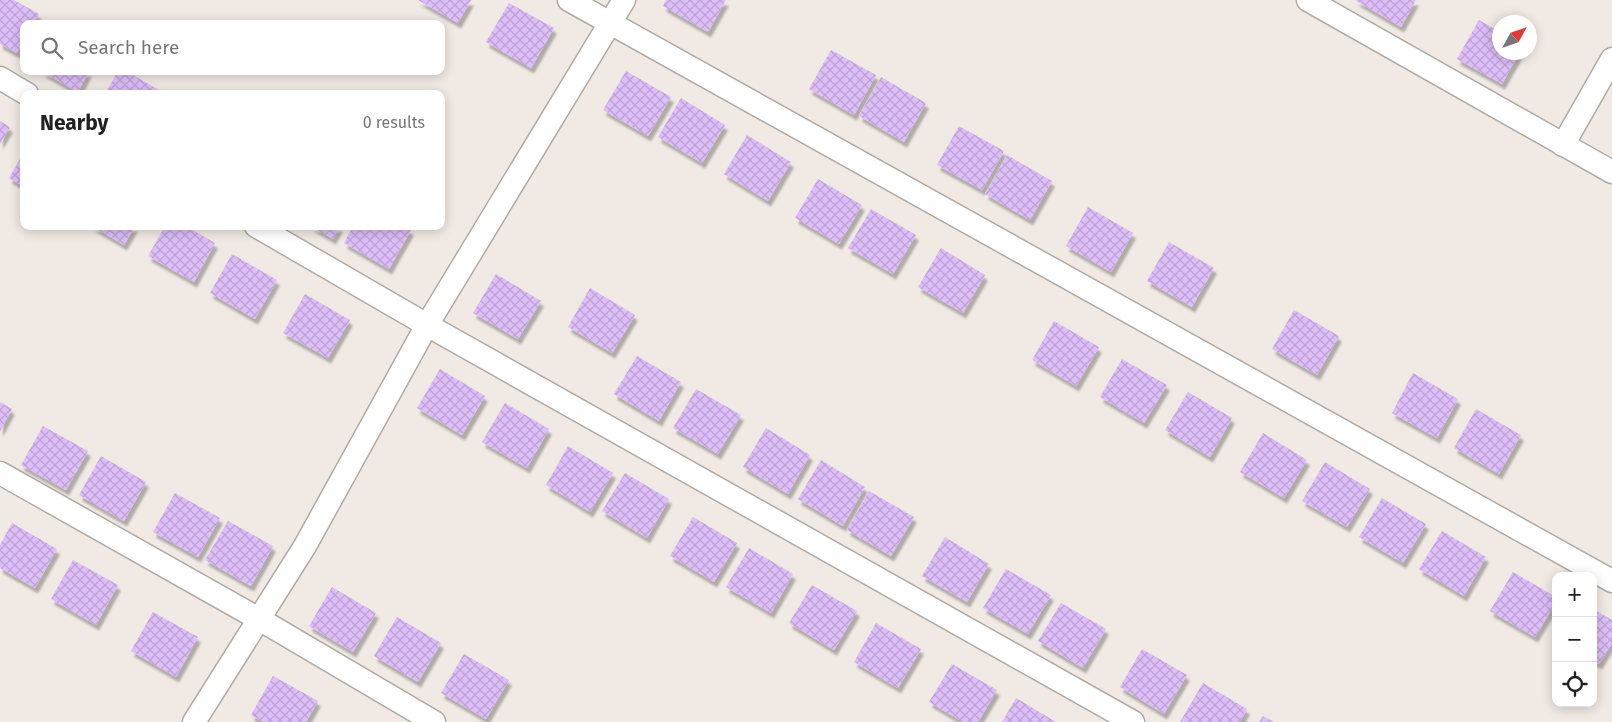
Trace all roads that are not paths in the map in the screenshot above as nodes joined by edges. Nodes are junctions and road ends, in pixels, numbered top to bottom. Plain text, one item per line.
1 (569, 0) edge
2 (624, 0) edge
3 (1308, 0) edge
4 (610, 24) junction
5 (1612, 59) edge
6 (0, 78) edge
7 (20, 90) edge
8 (1563, 145) junction
9 (1612, 172) edge
10 (263, 230) edge
11 (427, 325) junction
12 (0, 473) edge
13 (1612, 581) edge
14 (259, 619) junction
15 (194, 722) edge
16 (434, 722) edge
17 (1133, 722) edge

1 - 4 street
2 - 4 street
3 - 8 street
4 - 11 street
4 - 13 street
5 - 8 street
6 - 7 street
8 - 9 street
10 - 11 street
11 - 14 street
11 - 17 street
12 - 14 street
14 - 15 street
14 - 16 street

